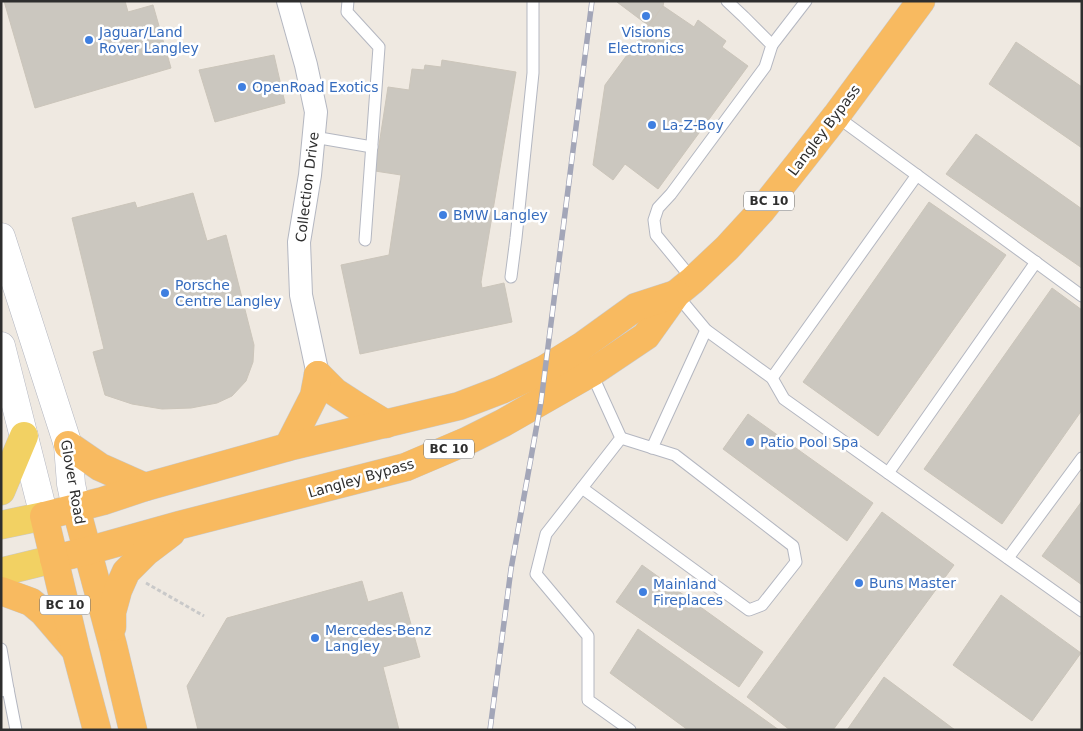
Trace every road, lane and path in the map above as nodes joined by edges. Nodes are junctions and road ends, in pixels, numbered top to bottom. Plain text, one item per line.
1 (288, 1) edge
2 (348, 1) edge
3 (533, 1) edge
4 (727, 1) edge
5 (806, 1) edge
6 (921, 1) edge
7 (772, 45) junction
8 (836, 116) junction
9 (314, 137) junction
10 (372, 147) junction
11 (917, 175) junction
12 (1, 237) edge
13 (366, 240) dead end
14 (1036, 262) junction
15 (511, 277) dead end
16 (685, 287) junction
17 (1082, 296) edge
18 (706, 330) junction
19 (1, 346) edge
20 (592, 372) junction
21 (318, 375) junction
22 (772, 378) junction
23 (386, 424) junction
24 (24, 436) junction
25 (621, 438) junction
26 (68, 445) junction
27 (288, 447) junction
28 (652, 448) junction
29 (1082, 458) edge
30 (888, 472) junction
31 (145, 487) junction
32 (582, 488) junction
33 (1, 491) edge
34 (76, 508) junction
35 (44, 516) junction
36 (1, 525) edge
37 (180, 525) junction
38 (87, 551) junction
39 (1008, 558) junction
40 (54, 559) junction
41 (1, 572) edge
42 (142, 581) dead end
43 (1, 592) edge
44 (1082, 611) edge
45 (204, 616) dead end
46 (112, 646) junction
47 (1, 649) edge
48 (76, 651) junction
49 (4, 690) edge
50 (93, 729) edge
51 (16, 730) edge
52 (133, 730) edge
53 (630, 730) edge

1 - 9 street, Collection Drive
2 - 10 lane
3 - 15 lane
4 - 7 lane
5 - 7 lane
6 - 8 highway, Langley Bypass / BC 10
7 - 16 lane
8 - 11 lane
8 - 16 highway, Langley Bypass / BC 10
9 - 10 lane
9 - 21 street, Collection Drive
10 - 13 lane
11 - 14 lane
11 - 22 lane
12 - 26 main road, Glover Road
14 - 17 lane
14 - 30 lane
16 - 18 lane
16 - 20 highway, Langley Bypass / BC 10
16 - 23 highway, Langley Bypass / BC 10
18 - 22 lane
18 - 28 lane
19 - 24 main road
20 - 25 lane
20 - 37 highway, Langley Bypass / BC 10
21 - 23 highway
21 - 27 highway
22 - 30 lane
23 - 27 highway, Langley Bypass / BC 10
24 - 33 main road
24 - 35 main road
25 - 28 lane
25 - 32 lane
26 - 31 highway
26 - 34 main road, Glover Road
27 - 31 highway, Langley Bypass / BC 10
28 - 32 lane
29 - 39 lane
30 - 39 lane
31 - 34 highway, Langley Bypass / BC 10
32 - 53 lane
34 - 35 highway, Langley Bypass / BC 10
34 - 38 highway, Glover Road
35 - 36 main road, Langley Bypass
35 - 40 highway, BC 10
37 - 38 highway, Langley Bypass / BC 10
37 - 46 highway
38 - 40 highway, Langley Bypass / BC 10
38 - 46 highway, Glover Road / BC 10
39 - 44 lane
40 - 41 main road, Langley Bypass
40 - 48 highway, BC 10
42 - 45 path
43 - 48 highway
46 - 52 highway, Glover Road / BC 10
47 - 49 lane
48 - 50 highway, BC 10
49 - 51 lane

